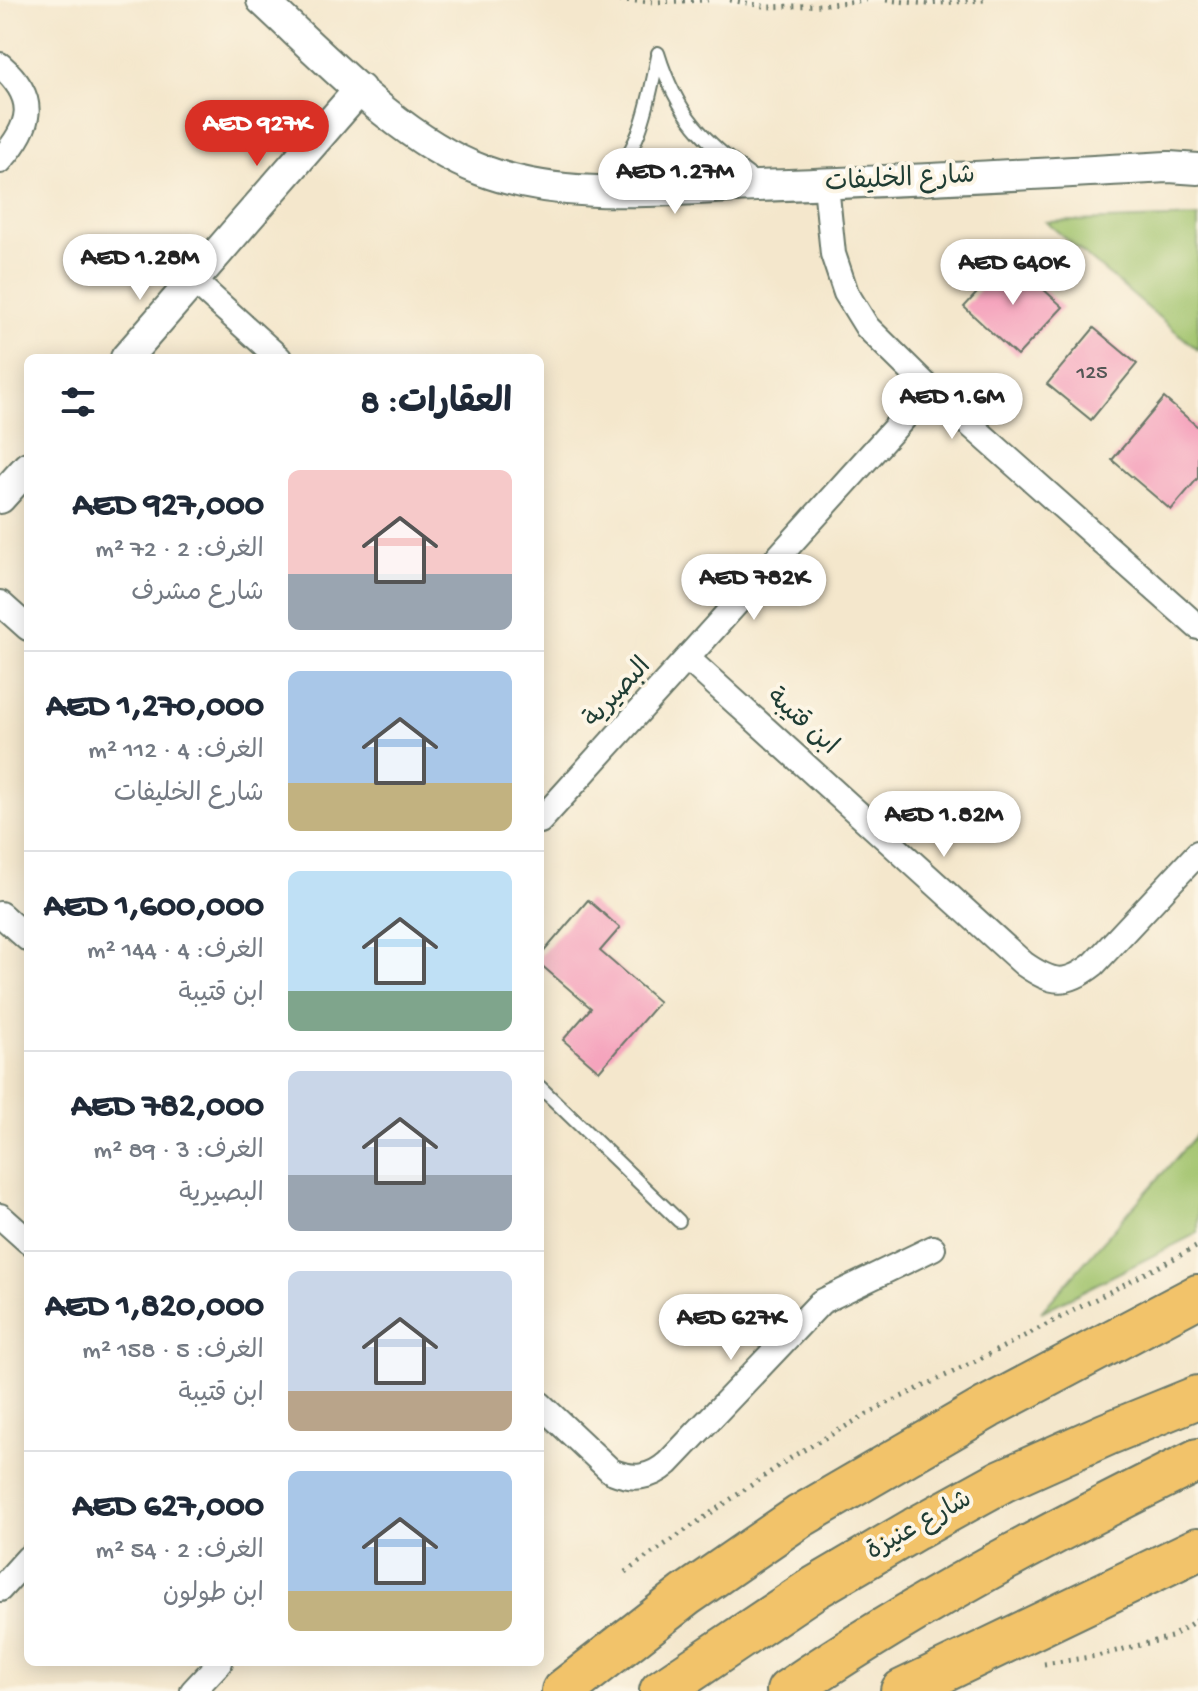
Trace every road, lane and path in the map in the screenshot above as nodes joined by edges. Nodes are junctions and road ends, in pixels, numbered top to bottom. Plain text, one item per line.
1 (262, 0) edge
2 (619, 0) edge
3 (708, 0) edge
4 (730, 0) edge
5 (866, 0) edge
6 (886, 0) edge
7 (984, 0) edge
8 (0, 65) edge
9 (360, 89) junction
10 (0, 161) edge
11 (1188, 165) edge
12 (826, 185) junction
13 (764, 186) junction
14 (594, 191) junction
15 (195, 282) junction
16 (130, 354) edge
17 (275, 354) edge
18 (930, 389) junction
19 (24, 471) edge
20 (0, 498) edge
21 (0, 603) edge
22 (24, 624) edge
23 (1198, 627) edge
24 (688, 659) junction
25 (544, 817) edge
26 (1198, 853) edge
27 (0, 914) edge
28 (24, 935) edge
29 (544, 1091) edge
30 (0, 1216) edge
31 (679, 1221) dead end
32 (24, 1237) edge
33 (1198, 1246) edge
34 (933, 1248) dead end
35 (1198, 1296) edge
36 (1198, 1397) edge
37 (544, 1408) edge
38 (1198, 1460) edge
39 (1198, 1549) edge
40 (24, 1562) edge
41 (625, 1572) dead end
42 (1198, 1575) edge
43 (1136, 1577) junction
44 (0, 1589) edge
45 (1198, 1619) edge
46 (216, 1666) edge
47 (1030, 1666) dead end
48 (193, 1691) edge
49 (563, 1691) edge
50 (661, 1691) edge
51 (788, 1691) edge
52 (902, 1691) edge

1 - 9 street, شارع الخليفات
2 - 3 path
4 - 5 path
6 - 7 path
8 - 10 street
9 - 14 street, شارع الخليفات
9 - 15 street
11 - 12 street, شارع الخليفات
12 - 13 street, شارع الخليفات
12 - 18 street
13 - 14 street, شارع الخليفات
13 - 14 lane
15 - 16 street
15 - 17 street
18 - 23 street
18 - 24 street, البصيرية
19 - 20 street
21 - 22 street
24 - 25 street, البصيرية
24 - 26 street, ابن قتيبة
27 - 28 street
29 - 31 lane
30 - 32 street
33 - 41 path
34 - 37 street
35 - 49 highway
36 - 50 highway, شارع عنيزة
38 - 51 highway
39 - 43 highway
40 - 44 street
42 - 43 highway
43 - 52 highway
45 - 47 path
46 - 48 street

